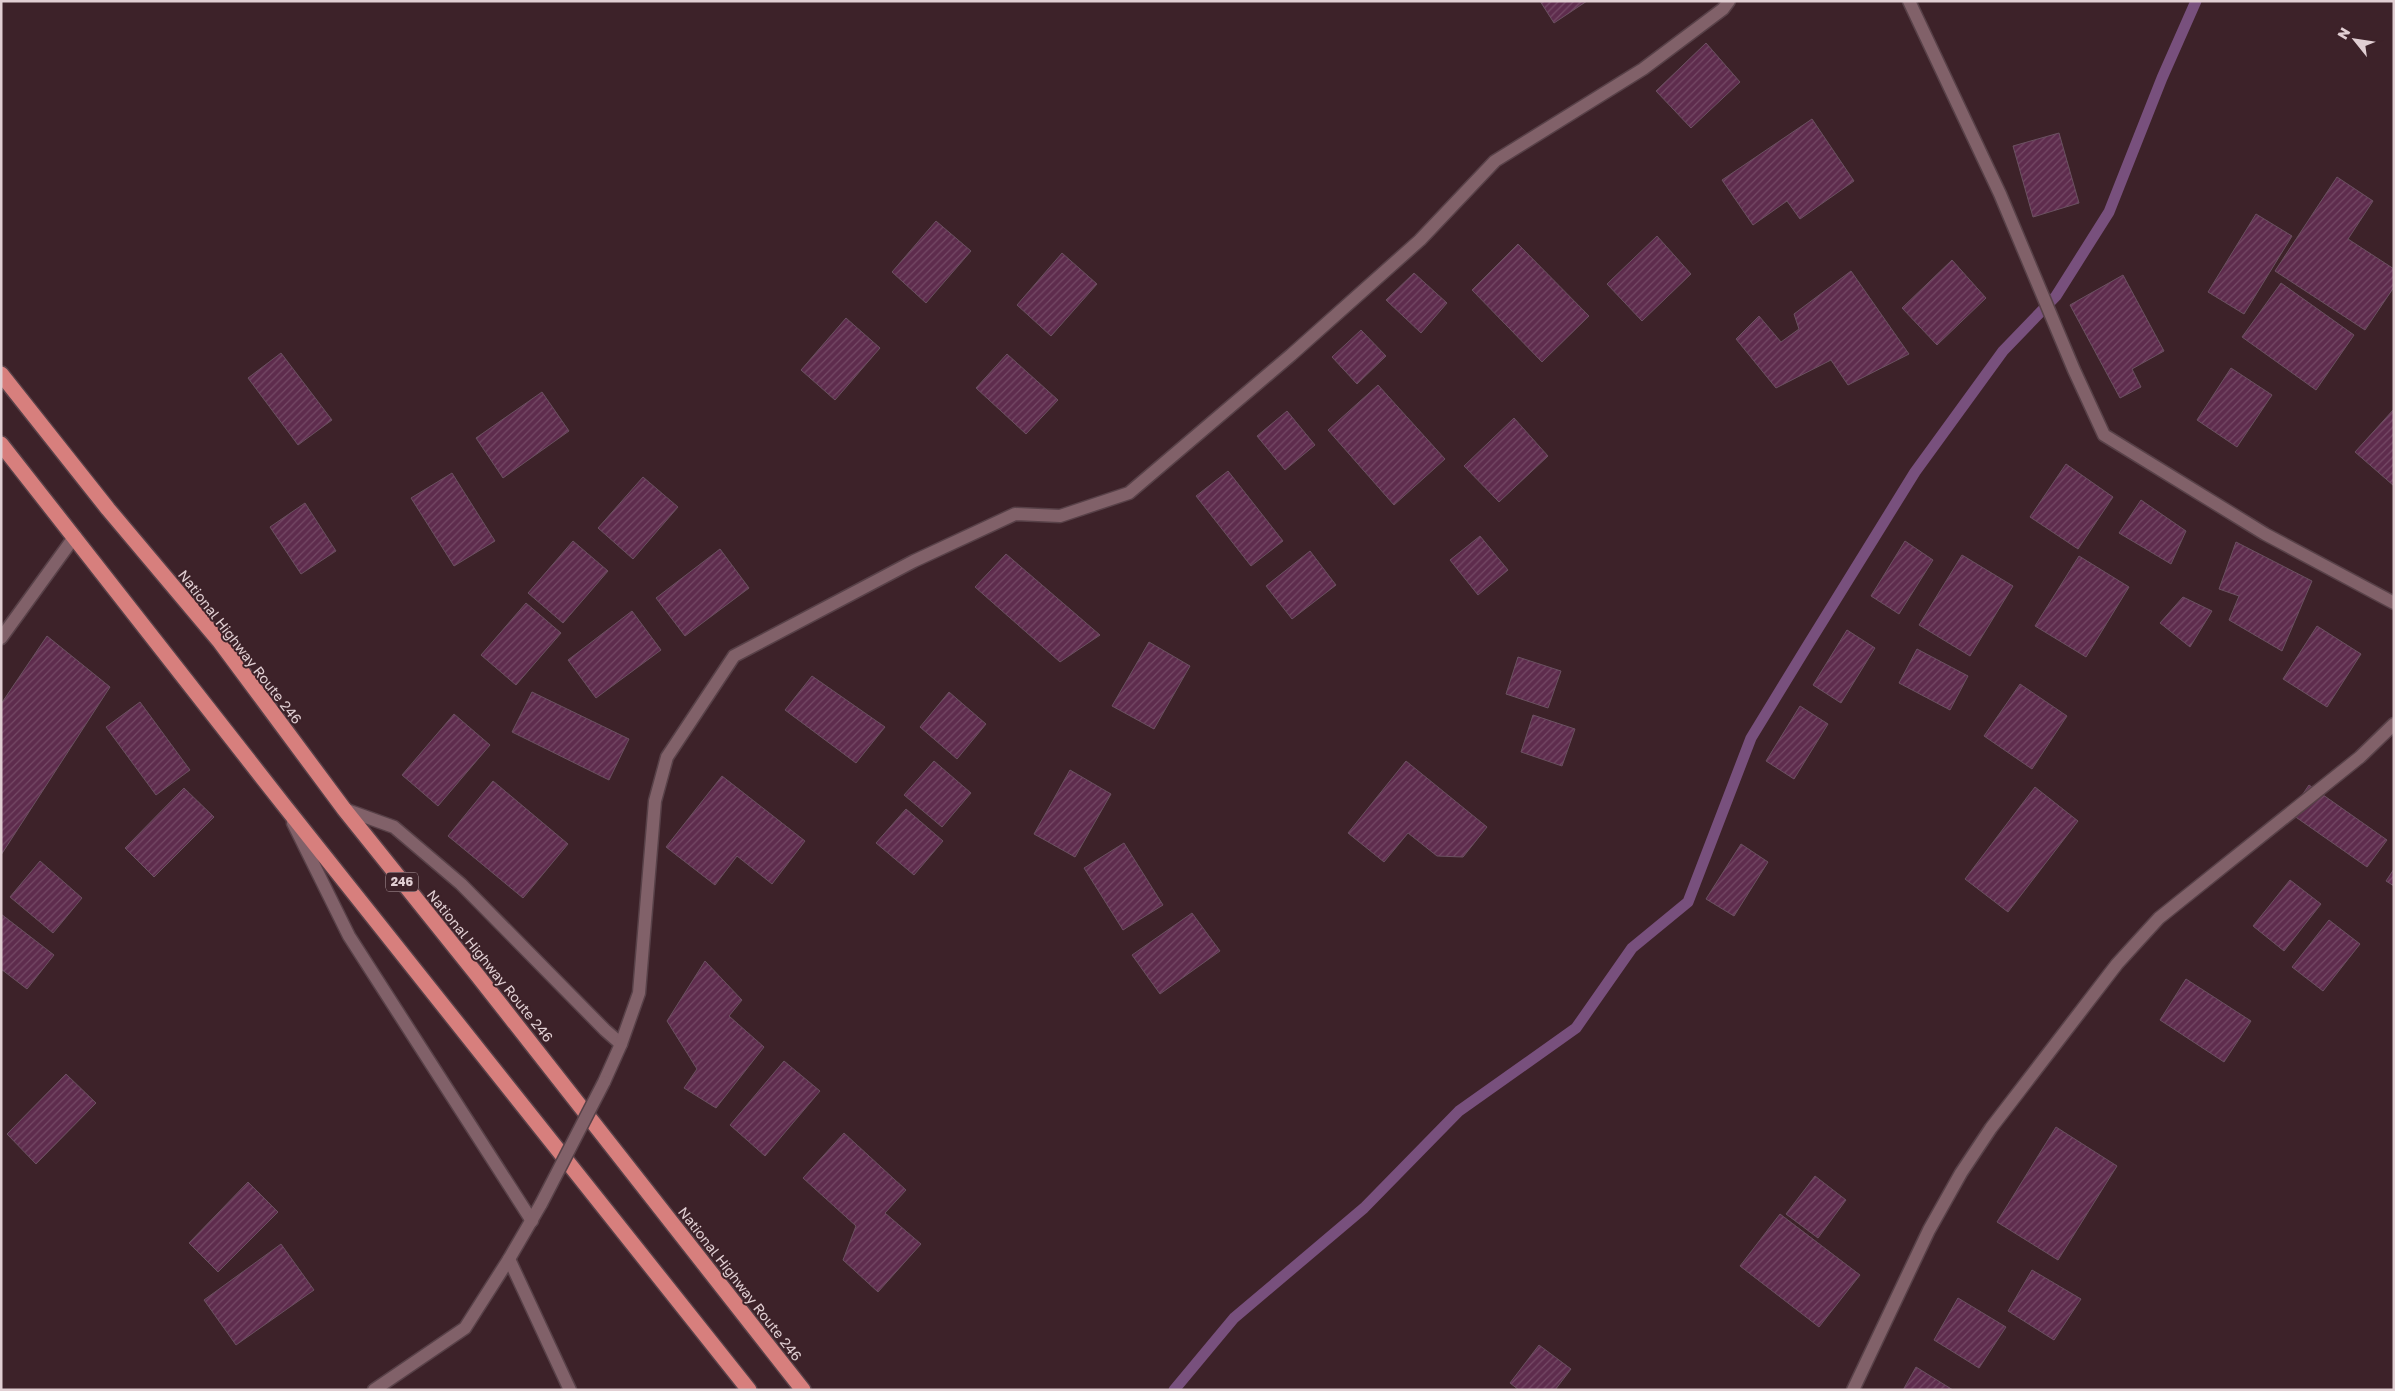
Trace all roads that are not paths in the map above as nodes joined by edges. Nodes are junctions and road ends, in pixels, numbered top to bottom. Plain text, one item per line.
1 (1729, 1) edge
2 (1909, 1) edge
3 (1, 374) edge
4 (1, 444) edge
5 (75, 536) junction
6 (2394, 603) edge
7 (1, 638) edge
8 (2394, 724) edge
9 (283, 804) junction
10 (344, 809) junction
11 (621, 1044) junction
12 (532, 1221) junction
13 (510, 1259) junction
14 (374, 1390) edge
15 (570, 1390) edge
16 (749, 1390) edge
17 (803, 1390) edge
18 (1853, 1390) edge

1 - 11 street
2 - 6 street
3 - 10 highway, National Highway Route 246 / 246
4 - 5 highway
5 - 7 street
5 - 9 highway
8 - 18 street
9 - 12 street
9 - 16 highway
10 - 11 street
10 - 17 highway, National Highway Route 246 / 246
11 - 12 street, bridge
12 - 13 street
13 - 14 street
13 - 15 street

